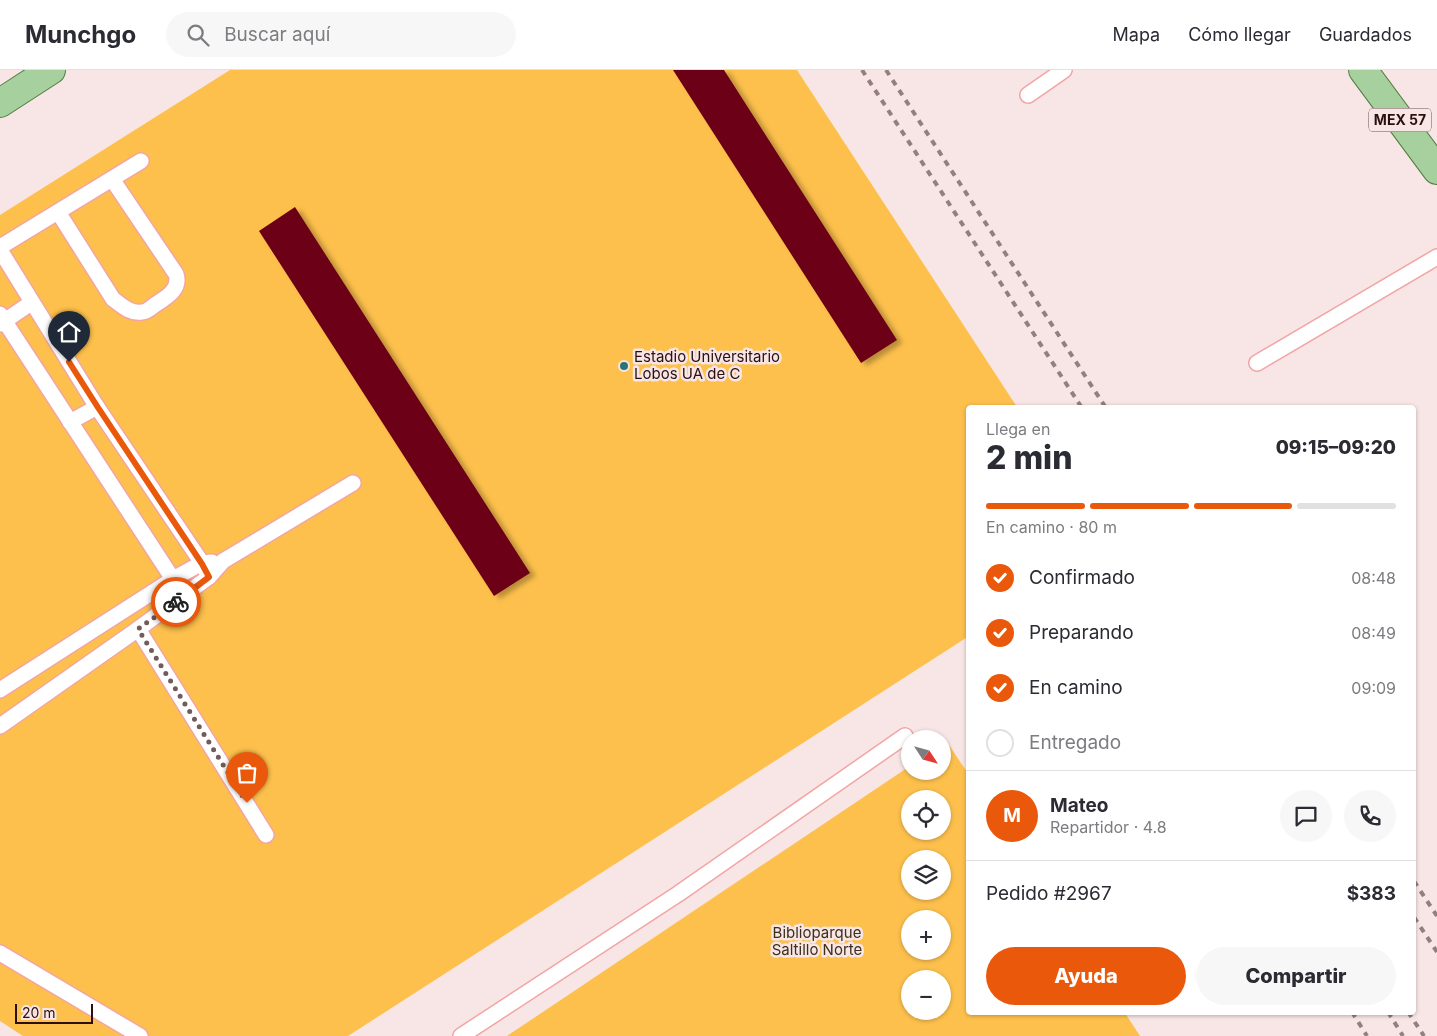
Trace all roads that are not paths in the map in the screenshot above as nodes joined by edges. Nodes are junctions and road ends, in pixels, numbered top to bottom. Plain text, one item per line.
1 (51, 70) edge
2 (1064, 70) edge
3 (1362, 70) edge
4 (1028, 95) dead end
5 (0, 103) edge
6 (140, 161) dead end
7 (1437, 170) edge
8 (112, 179) junction
9 (58, 212) junction
10 (0, 248) edge
11 (1437, 257) edge
12 (32, 303) junction
13 (2, 319) edge
14 (1257, 363) dead end
15 (97, 406) junction
16 (70, 422) junction
17 (353, 483) dead end
18 (223, 561) junction
19 (202, 564) junction
20 (209, 577) junction
21 (173, 579) junction
22 (184, 596) junction
23 (138, 629) junction
24 (0, 690) edge
25 (0, 726) edge
26 (901, 738) edge
27 (266, 835) dead end
28 (0, 953) edge
29 (140, 1036) edge
30 (461, 1036) edge

1 - 5 main road
2 - 4 lane
3 - 7 main road, MEX 57
6 - 8 lane
8 - 9 lane
8 - 9 lane
9 - 10 lane
10 - 12 lane
11 - 14 lane
12 - 13 lane
12 - 15 lane
13 - 16 lane
15 - 16 lane
15 - 19 lane
16 - 21 lane
17 - 18 lane
18 - 19 lane
18 - 20 lane
19 - 20 lane
19 - 21 lane
20 - 22 lane
21 - 22 lane
21 - 24 lane
22 - 23 lane
23 - 25 lane
23 - 27 lane
26 - 30 lane
28 - 29 lane

